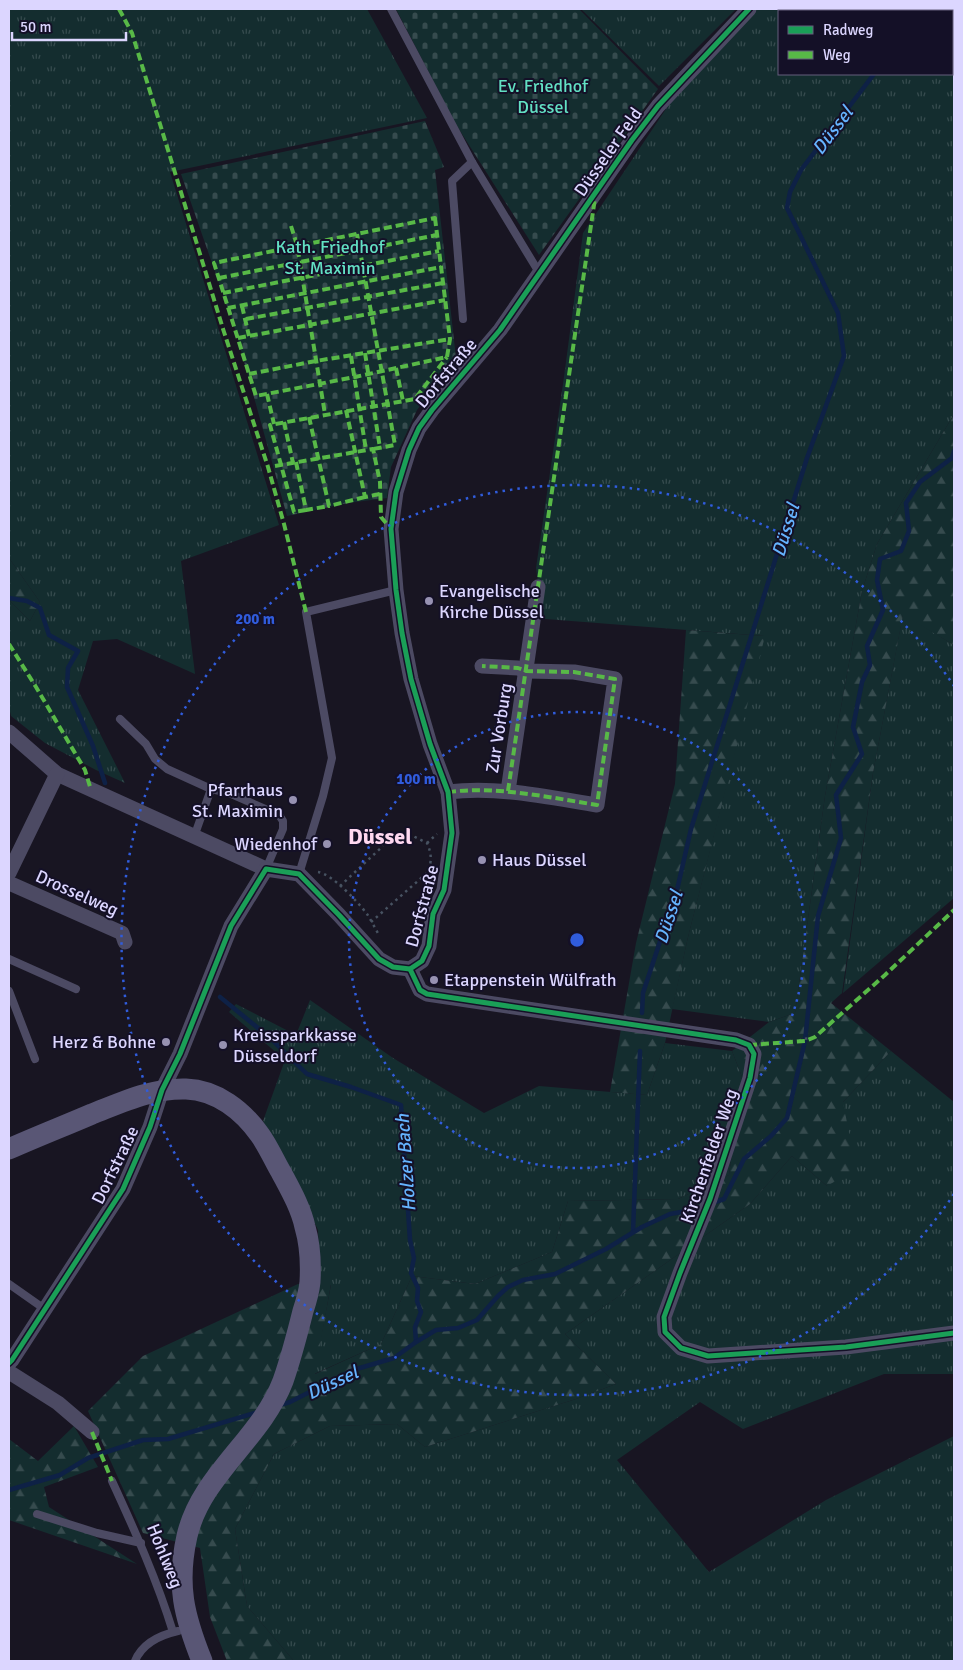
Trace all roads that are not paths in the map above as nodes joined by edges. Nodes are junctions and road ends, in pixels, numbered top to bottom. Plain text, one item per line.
1 (391, 9) edge
2 (749, 9) edge
3 (472, 162) junction
4 (540, 274) junction
5 (463, 319) dead end
6 (538, 587) dead end
7 (396, 590) junction
8 (482, 666) dead end
9 (526, 671) junction
10 (120, 719) dead end
11 (9, 732) edge
12 (57, 774) junction
13 (211, 789) junction
14 (508, 791) junction
15 (448, 792) junction
16 (194, 837) junction
17 (266, 869) junction
18 (9, 873) edge
19 (299, 874) junction
20 (9, 883) edge
21 (125, 942) dead end
22 (9, 959) edge
23 (410, 969) junction
24 (76, 989) dead end
25 (9, 991) edge
26 (35, 1059) dead end
27 (162, 1090) junction
28 (9, 1149) edge
29 (9, 1284) edge
30 (46, 1310) junction
31 (954, 1333) edge
32 (9, 1363) edge
33 (9, 1372) edge
34 (92, 1432) dead end
35 (112, 1481) dead end
36 (37, 1514) dead end
37 (141, 1543) junction
38 (181, 1630) junction
39 (134, 1661) edge
40 (202, 1661) edge

1 - 3 lane
2 - 4 street, Düsseler Feld
3 - 4 lane
3 - 5 lane
4 - 7 street, Dorfstraße
6 - 9 street, Zur Vorburg
7 - 15 street, Dorfstraße
7 - 19 lane
8 - 9 street, Zur Vorburg
9 - 14 street, Zur Vorburg
9 - 14 street, Zur Vorburg
10 - 13 lane
11 - 12 street
12 - 16 street
12 - 18 street
13 - 16 lane
13 - 17 lane
14 - 15 street
15 - 23 street, Dorfstraße
16 - 17 street
17 - 19 street
17 - 27 street, Dorfstraße
19 - 23 street, Dorfstraße
20 - 21 street, Drosselweg
22 - 24 lane
23 - 31 street, Kirchenfelder Weg
25 - 26 lane
27 - 28 main road
27 - 30 street, Dorfstraße
27 - 38 main road
29 - 30 lane
30 - 32 street, Dorfstraße
33 - 34 street
35 - 37 lane, Hohlweg
36 - 37 lane
37 - 38 lane, Hohlweg
38 - 39 lane
38 - 40 main road

